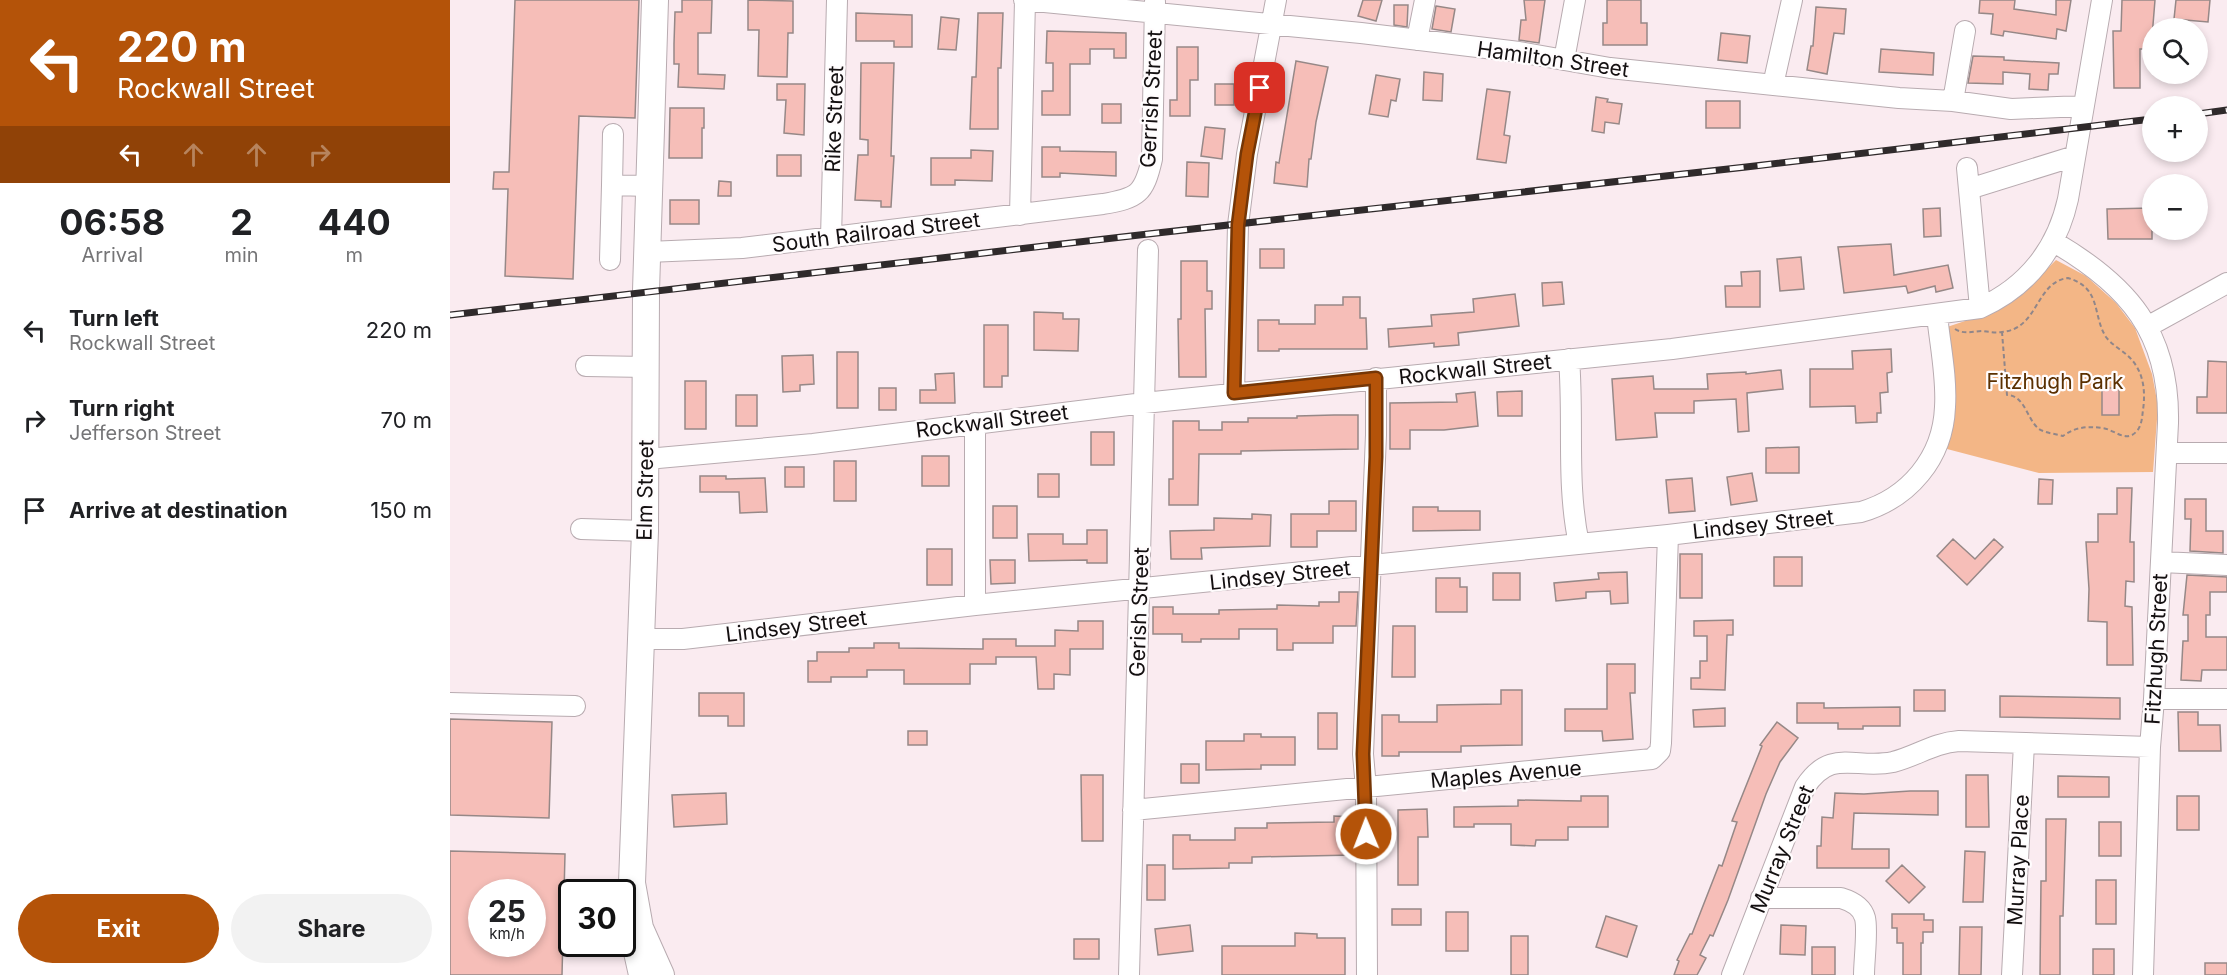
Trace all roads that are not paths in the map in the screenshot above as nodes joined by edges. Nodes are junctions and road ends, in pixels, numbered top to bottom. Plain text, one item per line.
1 (656, 0) edge
2 (837, 0) edge
3 (1025, 0) edge
4 (1276, 0) edge
5 (1425, 0) edge
6 (1575, 0) edge
7 (1792, 0) edge
8 (2102, 0) edge
9 (1155, 6) edge
10 (1273, 23) junction
11 (1965, 31) dead end
12 (1417, 40) junction
13 (1564, 60) junction
14 (1773, 85) junction
15 (1953, 100) junction
16 (2084, 106) junction
17 (613, 135) dead end
18 (2075, 156) junction
19 (1967, 168) dead end
20 (612, 185) junction
21 (649, 186) junction
22 (1969, 189) junction
23 (1103, 204) joint
24 (1020, 215) junction
25 (831, 238) junction
26 (2054, 242) junction
27 (1148, 250) dead end
28 (648, 252) junction
29 (610, 260) dead end
30 (2227, 283) edge
31 (1980, 308) junction
32 (1937, 315) junction
33 (2147, 327) junction
34 (1569, 359) junction
35 (586, 366) dead end
36 (647, 367) junction
37 (1376, 378) junction
38 (1234, 393) junction
39 (1144, 403) junction
40 (975, 423) junction
41 (2167, 453) junction
42 (2227, 453) edge
43 (647, 459) junction
44 (581, 528) dead end
45 (645, 531) junction
46 (1668, 535) junction
47 (1579, 544) junction
48 (2161, 562) junction
49 (2227, 565) edge
50 (1372, 566) junction
51 (1139, 590) junction
52 (975, 605) junction
53 (641, 639) junction
54 (2154, 699) junction
55 (2227, 699) edge
56 (450, 703) edge
57 (575, 706) dead end
58 (2024, 744) junction
59 (2150, 747) junction
60 (1366, 788) junction
61 (1133, 810) junction
62 (632, 879) edge
63 (1761, 898) junction
64 (636, 906) edge
65 (635, 957) edge
66 (639, 975) edge
67 (661, 975) edge
68 (1129, 975) edge
69 (1368, 975) edge
70 (1732, 975) edge
71 (1864, 975) edge
72 (2012, 975) edge
73 (2143, 975) edge

1 - 21 main road, Elm Street
2 - 25 street, Rike Street
3 - 9 street, Hamilton Street
3 - 24 street
4 - 10 street
5 - 12 street
6 - 13 street
7 - 14 street
8 - 16 street, Rockwall Street
9 - 10 street, Hamilton Street
9 - 23 street, Gerrish Street
10 - 12 street, Hamilton Street
10 - 38 street
11 - 15 street
12 - 13 street, Hamilton Street
13 - 14 street, Hamilton Street
14 - 15 street, Hamilton Street
15 - 16 street, Hamilton Street
16 - 18 street, Rockwall Street
17 - 20 street
18 - 22 street
18 - 26 street, Rockwall Street
19 - 22 street
20 - 21 street
20 - 29 street
21 - 28 main road, Elm Street
22 - 31 street
23 - 24 street, South Railroad Street
24 - 25 street, South Railroad Street
25 - 28 street, South Railroad Street
26 - 31 street, Rockwall Street
26 - 33 street, Fitzhugh Street
27 - 39 street, Gerish Street
28 - 36 main road, Elm Street
30 - 33 street
31 - 32 street, Rockwall Street
32 - 34 street, Rockwall Street
32 - 46 street, Lindsey Street
33 - 41 street, Fitzhugh Street
34 - 37 street, Rockwall Street
34 - 47 street
35 - 36 street
36 - 43 main road, Elm Street
37 - 38 street, Rockwall Street
37 - 50 street
38 - 39 street, Rockwall Street
39 - 40 street, Rockwall Street
39 - 51 street, Gerish Street
40 - 43 street, Rockwall Street
40 - 52 street
41 - 42 street
41 - 48 street, Fitzhugh Street
43 - 45 main road, Elm Street
44 - 45 street
45 - 53 main road, Elm Street
46 - 47 street, Lindsey Street
46 - 60 street, Maples Avenue
47 - 50 street, Lindsey Street
48 - 49 street
48 - 54 street, Fitzhugh Street
50 - 51 street, Lindsey Street
50 - 60 street
51 - 52 street, Lindsey Street
51 - 61 street, Gerish Street
52 - 53 street, Lindsey Street
53 - 62 main road, Elm Street
54 - 55 street
54 - 59 street, Fitzhugh Street
56 - 57 street
58 - 59 street, Murray Street
58 - 63 street, Murray Street
58 - 72 street, Murray Place
59 - 73 street, Fitzhugh Street
60 - 61 street, Maples Avenue
60 - 69 street
61 - 68 street, Gerish Street
63 - 70 street, Murray Street
63 - 71 street
64 - 67 main road, Elm Street
65 - 66 street

